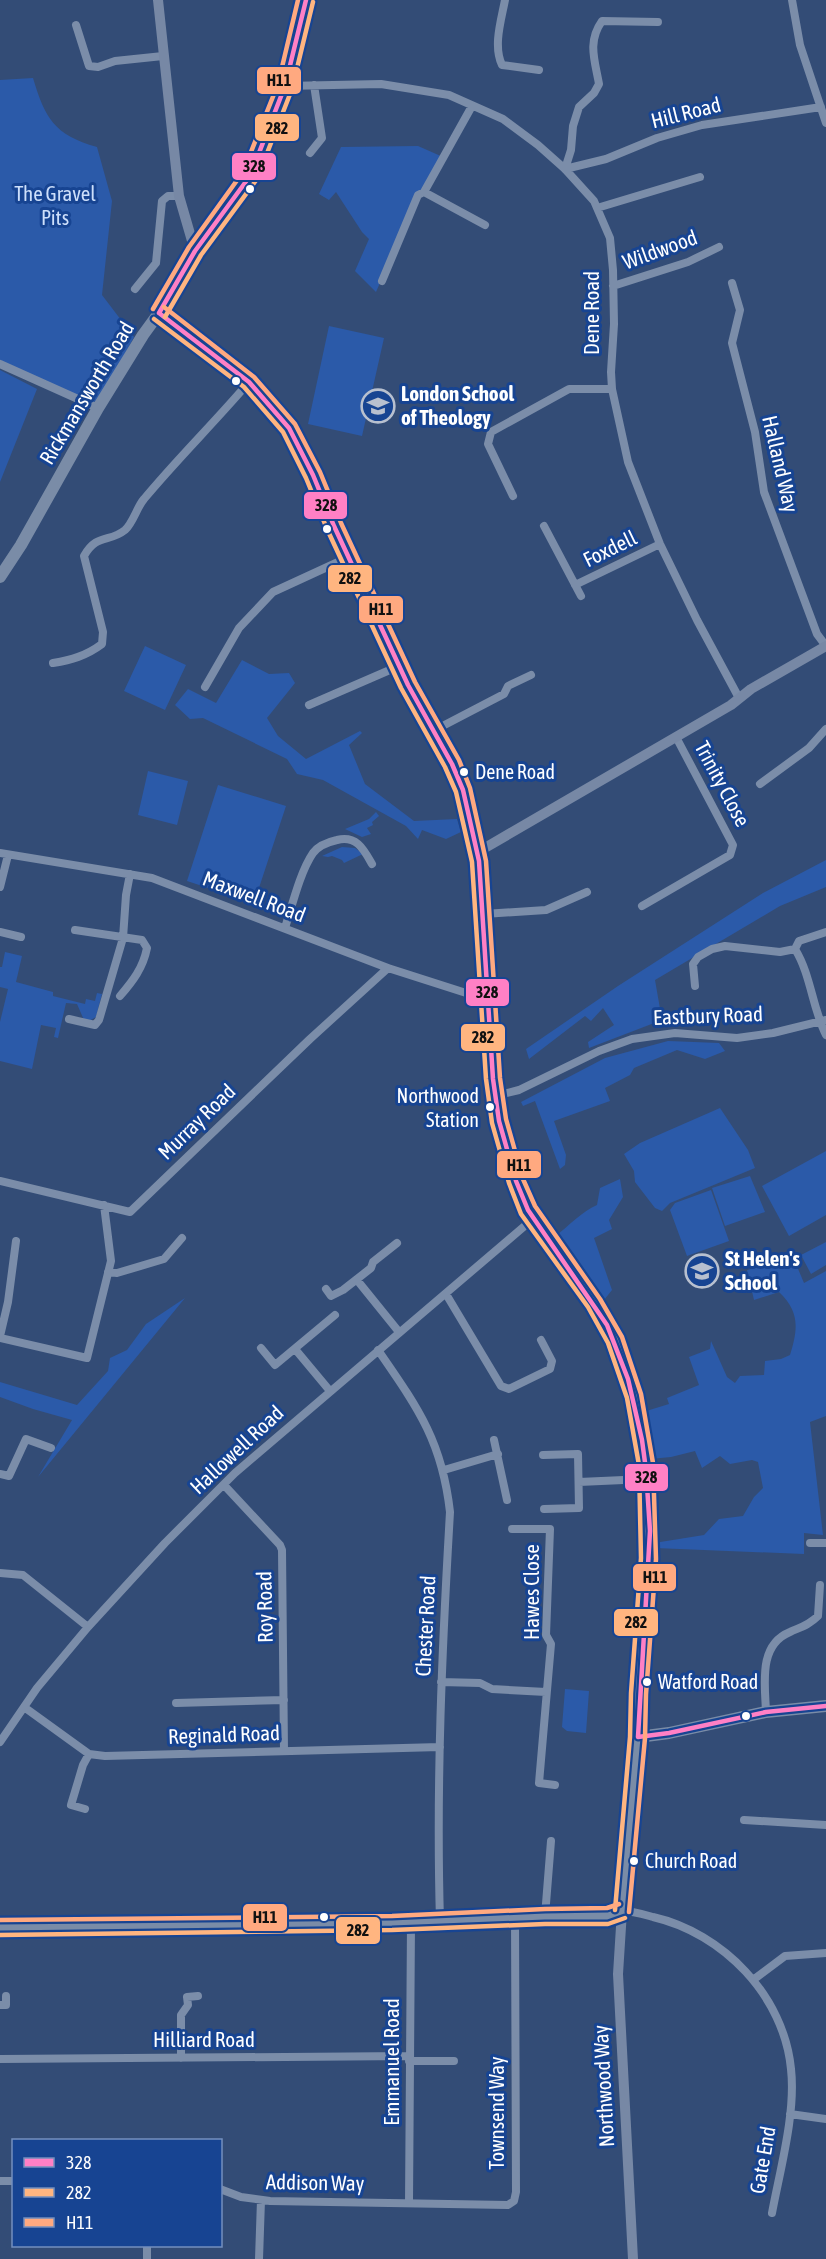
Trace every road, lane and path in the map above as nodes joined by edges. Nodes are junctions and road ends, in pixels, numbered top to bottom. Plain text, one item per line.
1 (158, 0) edge
2 (306, 0) edge
3 (505, 0) edge
4 (792, 0) edge
5 (658, 22) dead end
6 (76, 25) dead end
7 (163, 56) junction
8 (539, 70) dead end
9 (314, 85) junction
10 (285, 86) junction
11 (472, 106) junction
12 (821, 107) junction
13 (826, 123) edge
14 (310, 153) dead end
15 (565, 169) junction
16 (700, 177) dead end
17 (424, 192) junction
18 (179, 196) junction
19 (597, 208) junction
20 (484, 225) dead end
21 (719, 247) dead end
22 (195, 251) junction
23 (381, 281) dead end
24 (732, 283) dead end
25 (614, 286) junction
26 (135, 289) dead end
27 (159, 313) junction
28 (0, 364) edge
29 (249, 382) junction
30 (612, 389) junction
31 (98, 408) junction
32 (513, 496) dead end
33 (544, 526) dead end
34 (660, 544) junction
35 (349, 557) junction
36 (0, 577) edge
37 (575, 585) junction
38 (581, 596) dead end
39 (826, 646) edge
40 (53, 663) dead end
41 (399, 666) junction
42 (531, 675) dead end
43 (205, 687) dead end
44 (739, 698) junction
45 (309, 705) dead end
46 (826, 729) edge
47 (433, 731) junction
48 (676, 736) junction
49 (760, 784) dead end
50 (478, 852) junction
51 (4, 854) edge
52 (372, 864) dead end
53 (130, 874) junction
54 (0, 887) edge
55 (587, 892) dead end
56 (642, 906) dead end
57 (484, 914) junction
58 (285, 928) junction
59 (75, 930) dead end
60 (0, 932) edge
61 (826, 932) edge
62 (21, 937) dead end
63 (123, 938) junction
64 (795, 949) junction
65 (388, 968) junction
66 (695, 986) dead end
67 (120, 996) dead end
68 (488, 1000) junction
69 (69, 1019) dead end
70 (823, 1021) edge
71 (826, 1035) edge
72 (495, 1096) junction
73 (0, 1181) edge
74 (104, 1205) junction
75 (534, 1218) junction
76 (182, 1238) dead end
77 (16, 1241) dead end
78 (397, 1243) dead end
79 (108, 1272) junction
80 (357, 1280) junction
81 (326, 1289) dead end
82 (446, 1294) junction
83 (335, 1315) dead end
84 (399, 1332) junction
85 (0, 1337) edge
86 (541, 1340) dead end
87 (261, 1348) dead end
88 (295, 1349) junction
89 (378, 1350) junction
90 (330, 1391) junction
91 (494, 1440) dead end
92 (51, 1448) dead end
93 (498, 1454) junction
94 (543, 1455) dead end
95 (444, 1470) junction
96 (0, 1474) edge
97 (646, 1479) junction
98 (579, 1482) junction
99 (224, 1485) junction
100 (507, 1500) dead end
101 (544, 1509) dead end
102 (512, 1529) dead end
103 (810, 1543) dead end
104 (826, 1543) edge
105 (0, 1573) edge
106 (820, 1585) dead end
107 (88, 1627) junction
108 (441, 1682) junction
109 (546, 1692) junction
110 (284, 1700) junction
111 (176, 1702) dead end
112 (826, 1706) edge
113 (24, 1707) junction
114 (766, 1712) junction
115 (638, 1737) junction
116 (0, 1742) edge
117 (440, 1747) junction
118 (284, 1751) junction
119 (89, 1754) junction
120 (555, 1785) dead end
121 (85, 1809) dead end
122 (744, 1820) dead end
123 (826, 1825) edge
124 (551, 1841) dead end
125 (622, 1911) junction
126 (545, 1916) junction
127 (514, 1918) junction
128 (440, 1921) junction
129 (411, 1923) junction
130 (0, 1928) edge
131 (826, 1953) edge
132 (753, 1980) junction
133 (6, 1996) dead end
134 (198, 1996) dead end
135 (0, 2005) edge
136 (181, 2058) junction
137 (409, 2058) junction
138 (0, 2059) edge
139 (454, 2061) dead end
140 (790, 2114) junction
141 (826, 2119) edge
142 (222, 2190) edge
143 (261, 2200) junction
144 (410, 2203) junction
145 (772, 2213) dead end
146 (259, 2259) edge
147 (633, 2259) edge

1 - 7 main road
2 - 10 main road, Rickmansworth Road
3 - 8 street
4 - 12 street
5 - 15 street
6 - 7 street
7 - 18 main road
9 - 10 street, Dene Road
9 - 11 street, Dene Road
9 - 14 street
10 - 22 main road, Rickmansworth Road
11 - 15 street, Dene Road
11 - 17 street
12 - 13 street
12 - 15 street, Hill Road
15 - 19 street, Dene Road
16 - 19 street
17 - 20 street
17 - 23 street
18 - 22 main road
18 - 26 street
19 - 25 street, Dene Road
21 - 25 street, Wildwood
22 - 27 main road, Rickmansworth Road
24 - 39 street, Halland Way
25 - 30 street, Dene Road
27 - 29 main road
27 - 31 main road, Rickmansworth Road
28 - 31 street
29 - 35 main road
29 - 40 street
30 - 32 street
30 - 34 street, Dene Road
31 - 36 main road, Rickmansworth Road
33 - 37 street, Foxdell
34 - 37 street, Foxdell
34 - 44 street, Dene Road
35 - 41 main road
35 - 43 street
37 - 38 street, Foxdell
39 - 44 main road
41 - 45 street
41 - 47 main road
42 - 47 street
44 - 48 main road
46 - 49 street
47 - 50 main road
48 - 50 main road
48 - 56 street, Trinity Close
50 - 57 main road
51 - 53 street, Maxwell Road
51 - 54 street
52 - 58 street
53 - 58 street, Maxwell Road
53 - 63 street
55 - 57 street
57 - 68 main road
58 - 65 street, Maxwell Road
59 - 63 street
60 - 62 street
61 - 64 street
63 - 67 street
63 - 69 street
64 - 66 street
64 - 70 street
65 - 68 street, Maxwell Road
65 - 74 street, Murray Road
68 - 72 main road
70 - 71 street
70 - 72 street, Eastbury Road
72 - 75 main road
73 - 74 street, Murray Road
74 - 79 street
75 - 82 street, Hallowell Road
75 - 97 main road
76 - 79 street
77 - 85 street
78 - 80 street
79 - 85 street
80 - 81 street
80 - 84 street
82 - 84 street, Hallowell Road
82 - 86 street
83 - 88 street
84 - 89 street, Hallowell Road
87 - 88 street
88 - 90 street
89 - 90 street, Hallowell Road
89 - 95 street, Chester Road
90 - 99 street, Hallowell Road
91 - 93 street
92 - 96 street
93 - 95 street
93 - 100 street
94 - 98 street
95 - 108 street, Chester Road
97 - 98 street
97 - 115 main road
98 - 101 street
99 - 107 street, Hallowell Road
99 - 110 street, Roy Road
102 - 109 street, Hawes Close
103 - 104 street
105 - 107 street
106 - 114 street
107 - 113 street, Hallowell Road
108 - 109 street
108 - 117 street, Chester Road
109 - 120 street
110 - 111 street
110 - 118 street, Roy Road
112 - 114 main road
113 - 116 street, Hallowell Road
113 - 119 street
114 - 115 main road
115 - 125 main road
117 - 118 street, Reginald Road
117 - 128 street, Chester Road
118 - 119 street, Reginald Road
119 - 121 street
122 - 123 street
124 - 126 street
125 - 126 main road
125 - 132 street, Gate End
125 - 147 main road, Northwood Way
126 - 127 main road
127 - 128 main road
127 - 144 street, Townsend Way
128 - 129 main road
129 - 130 main road
129 - 137 street, Emmanuel Road
131 - 132 street
132 - 140 street, Gate End
133 - 135 street
134 - 136 street
136 - 137 street, Hilliard Road
136 - 138 street, Hilliard Road
137 - 139 street, Hilliard Road
137 - 144 street, Emmanuel Road
140 - 141 street
140 - 145 street, Gate End
142 - 143 street, Addison Way
143 - 144 street, Addison Way
143 - 146 street

